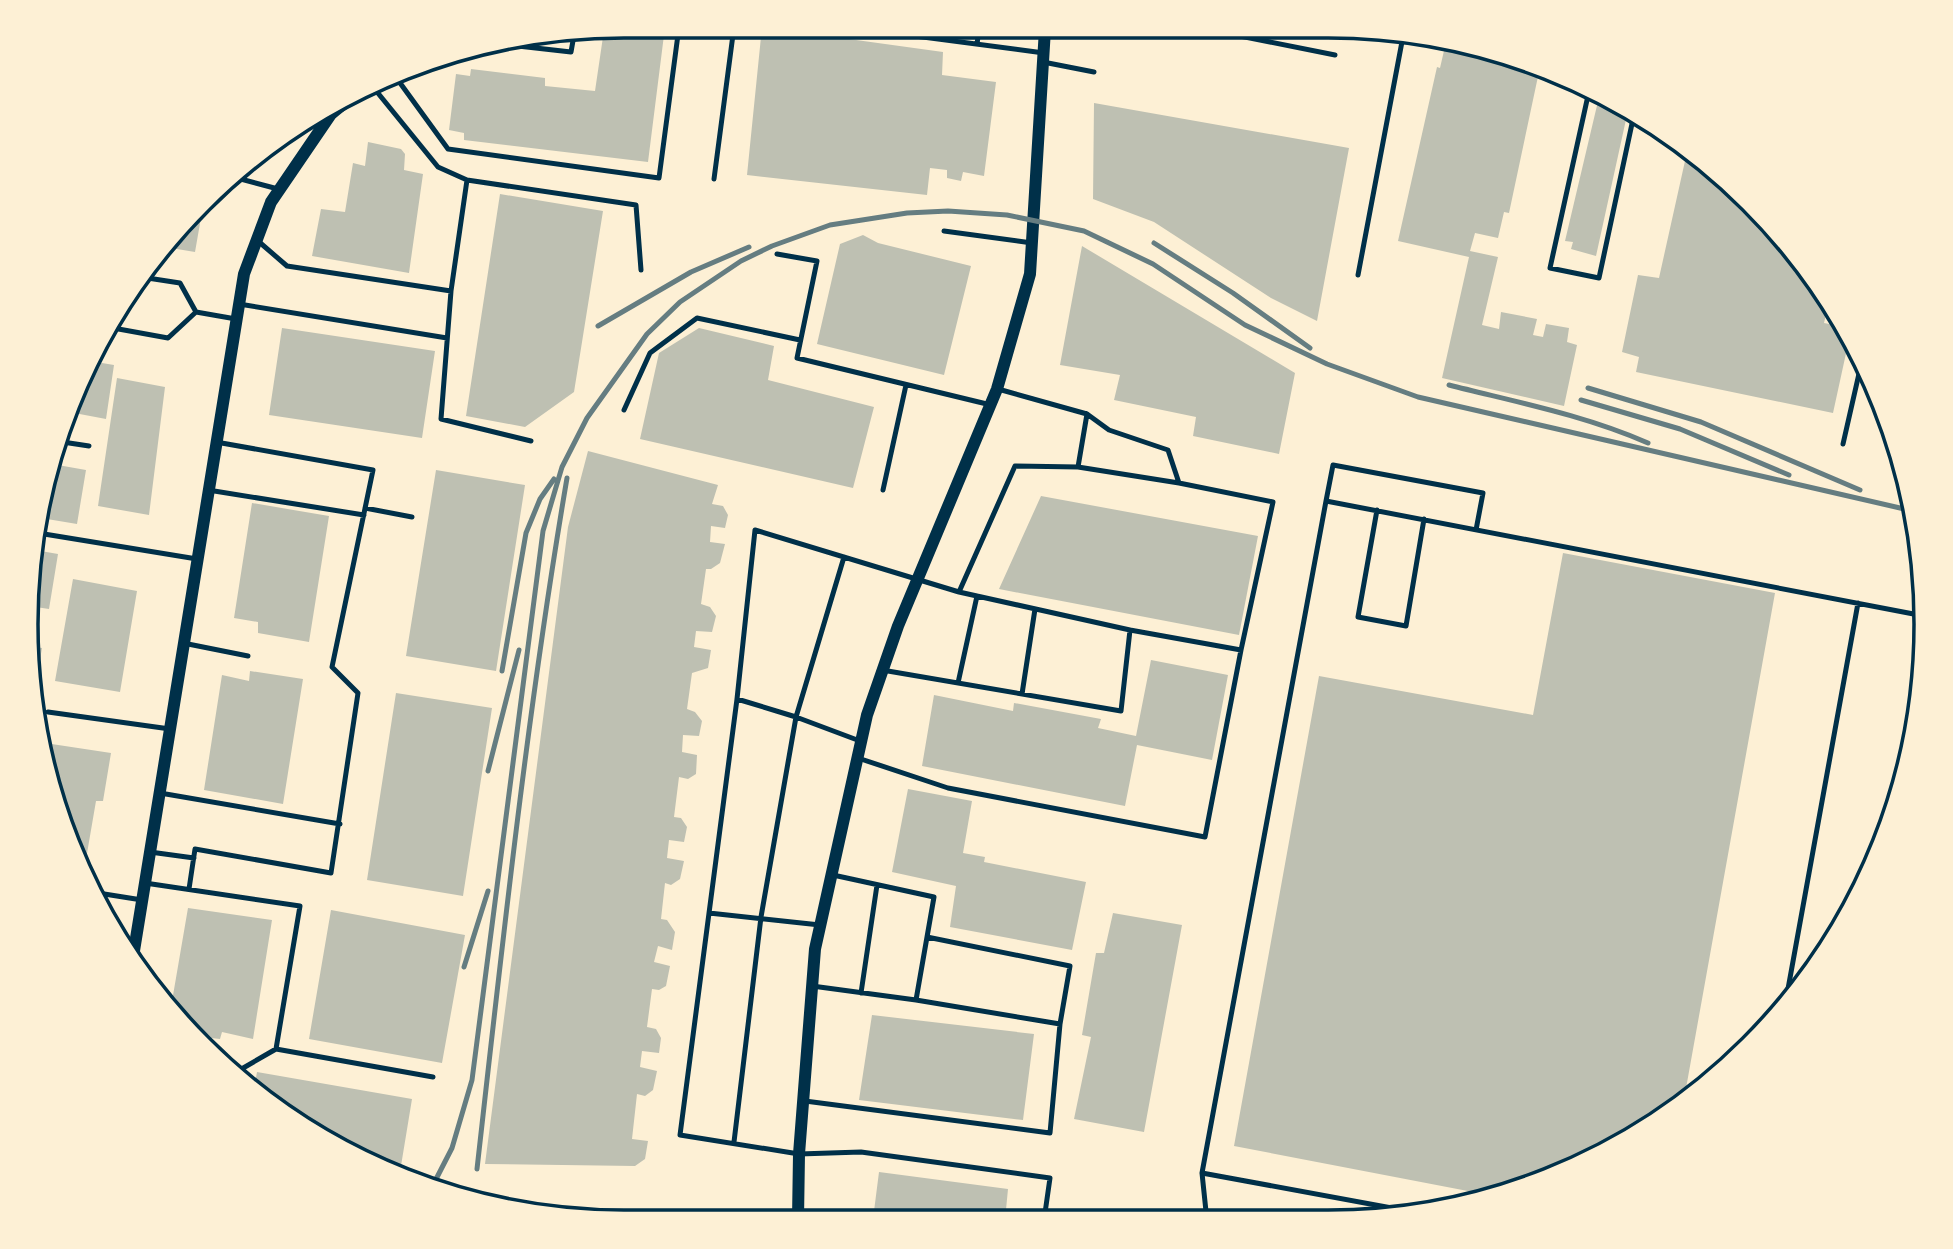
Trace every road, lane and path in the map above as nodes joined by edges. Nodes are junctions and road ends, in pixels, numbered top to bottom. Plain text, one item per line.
1 (678, 38) edge
2 (733, 38) edge
3 (931, 38) edge
4 (978, 38) edge
5 (1045, 38) edge
6 (1250, 38) edge
7 (572, 41) edge
8 (977, 44) junction
9 (1402, 44) edge
10 (532, 47) edge
11 (1335, 55) dead end
12 (1044, 57) junction
13 (1094, 72) dead end
14 (400, 83) edge
15 (378, 93) edge
16 (1587, 99) edge
17 (322, 122) edge
18 (1632, 123) edge
19 (714, 179) dead end
20 (243, 180) edge
21 (467, 180) junction
22 (279, 190) junction
23 (944, 231) dead end
24 (257, 239) junction
25 (1032, 243) junction
26 (777, 254) dead end
27 (641, 270) dead end
28 (1358, 275) dead end
29 (152, 279) edge
30 (451, 291) junction
31 (239, 304) junction
32 (195, 312) junction
33 (236, 319) junction
34 (118, 329) edge
35 (447, 338) junction
36 (800, 340) junction
37 (1859, 375) edge
38 (906, 385) junction
39 (998, 388) junction
40 (990, 405) junction
41 (624, 410) dead end
42 (1087, 414) junction
43 (531, 441) dead end
44 (216, 442) junction
45 (68, 443) edge
46 (1843, 444) dead end
47 (89, 446) dead end
48 (1078, 467) junction
49 (1179, 483) junction
50 (208, 490) junction
51 (883, 490) dead end
52 (1326, 501) junction
53 (1377, 510) junction
54 (364, 511) junction
55 (412, 517) dead end
56 (1424, 519) junction
57 (1476, 530) junction
58 (46, 534) edge
59 (844, 557) junction
60 (197, 559) junction
61 (917, 579) junction
62 (959, 592) junction
63 (977, 596) junction
64 (1858, 603) junction
65 (1035, 609) junction
66 (1914, 614) edge
67 (1130, 630) junction
68 (183, 643) junction
69 (1241, 650) junction
70 (248, 656) dead end
71 (883, 670) junction
72 (958, 683) junction
73 (1022, 694) junction
74 (737, 699) junction
75 (48, 712) dead end
76 (796, 717) junction
77 (170, 729) junction
78 (861, 741) junction
79 (858, 758) junction
80 (159, 793) junction
81 (340, 824) junction
82 (150, 852) junction
83 (194, 858) junction
84 (832, 875) junction
85 (145, 883) junction
86 (877, 885) junction
87 (189, 889) junction
88 (104, 894) edge
89 (142, 900) junction
90 (709, 913) junction
91 (761, 917) junction
92 (820, 925) junction
93 (927, 937) junction
94 (135, 946) edge
95 (812, 986) junction
96 (1788, 987) edge
97 (862, 993) junction
98 (916, 1000) junction
99 (1060, 1024) junction
100 (276, 1049) junction
101 (242, 1068) edge
102 (433, 1077) dead end
103 (803, 1101) junction
104 (734, 1142) junction
105 (799, 1154) junction
106 (1202, 1174) junction
107 (1386, 1207) edge
108 (798, 1210) edge
109 (1045, 1210) edge
110 (1206, 1210) edge

1 - 14 lane
2 - 19 lane
3 - 8 lane
4 - 8 lane
5 - 12 street
6 - 11 lane
7 - 10 lane
8 - 12 lane
9 - 28 lane
12 - 13 lane
12 - 25 street
15 - 21 lane
16 - 18 lane
17 - 22 street
20 - 22 lane
21 - 27 lane
21 - 30 lane
22 - 24 street
23 - 25 lane
24 - 30 lane
24 - 31 street
25 - 39 street
26 - 36 lane
29 - 32 lane
30 - 35 lane
31 - 33 street
31 - 35 lane
32 - 33 lane
32 - 34 lane
33 - 44 street
35 - 43 lane
36 - 38 lane
36 - 41 lane
37 - 46 lane
38 - 40 lane
38 - 51 lane
39 - 40 street
39 - 42 lane
40 - 61 street
42 - 48 lane
42 - 49 lane
44 - 50 street
44 - 54 lane
45 - 47 lane
48 - 49 lane
48 - 62 lane
49 - 69 lane
50 - 54 lane
50 - 60 street
52 - 53 lane
52 - 57 lane
52 - 106 lane
53 - 56 lane
53 - 56 lane
54 - 55 lane
54 - 81 lane
56 - 57 lane
57 - 64 lane
58 - 60 lane
59 - 61 lane
59 - 74 lane
59 - 76 lane
60 - 68 street
61 - 62 lane
61 - 71 street
62 - 63 lane
63 - 65 lane
63 - 72 lane
64 - 66 lane
64 - 96 lane
65 - 67 lane
65 - 73 lane
67 - 69 lane
67 - 73 lane
68 - 70 lane
68 - 77 street
69 - 79 lane
71 - 72 lane
71 - 78 street
72 - 73 lane
74 - 76 lane
74 - 90 lane
75 - 77 lane
76 - 78 lane
76 - 91 lane
77 - 80 street
78 - 79 street
79 - 84 street
80 - 81 lane
80 - 82 street
81 - 83 lane
82 - 83 lane
82 - 85 street
83 - 87 lane
84 - 86 lane
84 - 92 street
85 - 87 lane
85 - 89 street
86 - 93 lane
86 - 97 lane
87 - 100 lane
88 - 89 lane
89 - 94 street
90 - 91 lane
90 - 104 lane
91 - 92 lane
91 - 104 lane
92 - 95 street
93 - 98 lane
93 - 99 lane
95 - 97 lane
95 - 103 street
97 - 98 lane
98 - 99 lane
99 - 103 lane
100 - 101 lane
100 - 102 lane
103 - 105 street
104 - 105 lane
105 - 108 street
105 - 109 lane
106 - 107 lane
106 - 110 lane

